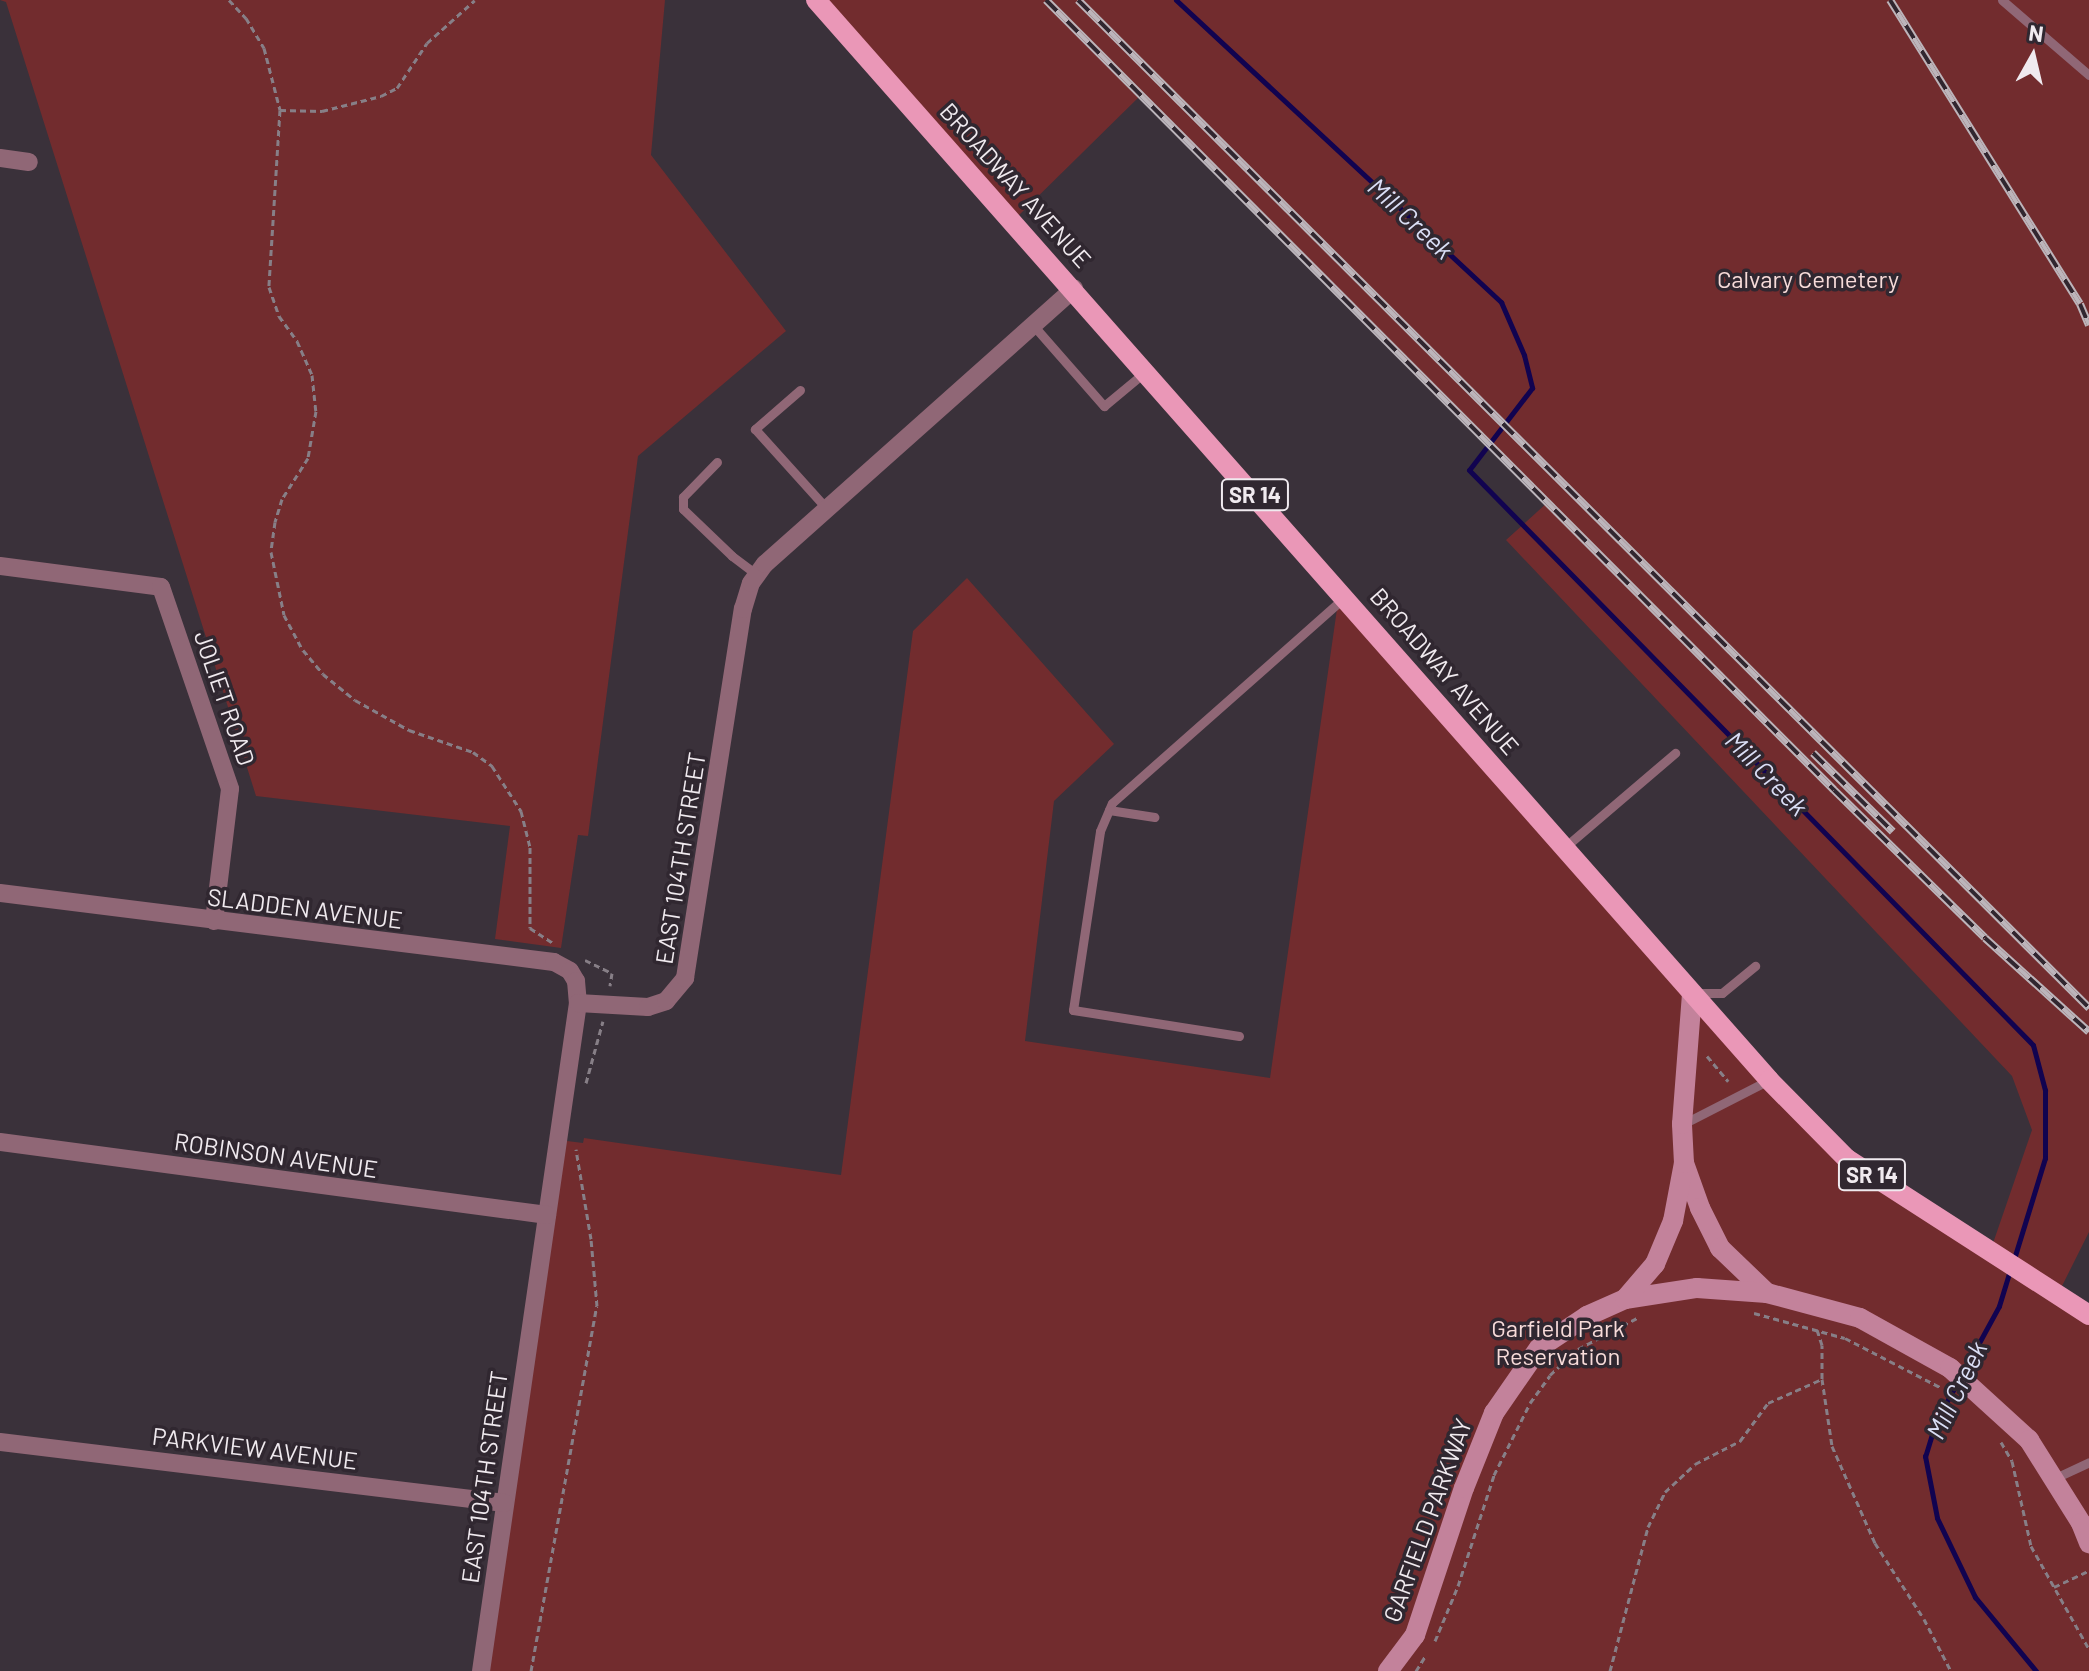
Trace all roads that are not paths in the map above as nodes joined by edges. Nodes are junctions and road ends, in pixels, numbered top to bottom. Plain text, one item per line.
1 (816, 0) edge
2 (2002, 0) edge
3 (2089, 75) edge
4 (0, 158) edge
5 (29, 162) dead end
6 (1074, 289) junction
7 (1033, 325) junction
8 (1146, 371) junction
9 (800, 390) dead end
10 (717, 462) dead end
11 (827, 509) junction
12 (0, 566) edge
13 (757, 575) junction
14 (1345, 597) junction
15 (1675, 753) dead end
16 (1109, 810) junction
17 (1154, 817) dead end
18 (1565, 847) junction
19 (0, 893) edge
20 (214, 921) junction
21 (1755, 966) dead end
22 (1692, 993) junction
23 (578, 1003) junction
24 (1239, 1036) dead end
25 (1769, 1080) junction
26 (1682, 1124) junction
27 (0, 1142) edge
28 (1684, 1163) junction
29 (547, 1215) junction
30 (1767, 1293) junction
31 (1625, 1299) junction
32 (2089, 1315) edge
33 (0, 1442) edge
34 (2089, 1462) edge
35 (2053, 1479) junction
36 (504, 1503) junction
37 (2089, 1543) edge
38 (481, 1671) edge
39 (1388, 1671) edge

1 - 6 main road, BROADWAY AVENUE / SR 14
2 - 3 lane
4 - 5 street
6 - 7 street, EAST 104TH STREET
6 - 8 main road, BROADWAY AVENUE / SR 14
7 - 8 lane
7 - 11 street, EAST 104TH STREET
8 - 14 main road, BROADWAY AVENUE / SR 14
9 - 11 lane
10 - 13 lane
11 - 13 street, EAST 104TH STREET
12 - 20 street, JOLIET ROAD
13 - 23 street, EAST 104TH STREET
14 - 16 lane
14 - 18 main road, BROADWAY AVENUE / SR 14
15 - 18 lane
16 - 17 lane
16 - 24 lane
18 - 22 main road, BROADWAY AVENUE / SR 14
19 - 20 street, SLADDEN AVENUE
20 - 23 street, SLADDEN AVENUE
21 - 22 lane
22 - 25 main road, BROADWAY AVENUE / SR 14
22 - 26 street, GARFIELD PARKWAY
23 - 29 street, EAST 104TH STREET
25 - 26 lane
25 - 32 main road, BROADWAY AVENUE / SR 14
26 - 28 street, GARFIELD PARKWAY
27 - 29 street, ROBINSON AVENUE
28 - 30 street, GARFIELD PARKWAY
28 - 31 street, GARFIELD PARKWAY
29 - 36 street, EAST 104TH STREET
30 - 31 street, GARFIELD PARKWAY
30 - 35 street, GARFIELD PARKWAY
31 - 39 street, GARFIELD PARKWAY
33 - 36 street, PARKVIEW AVENUE
34 - 35 lane
35 - 37 street, GARFIELD PARKWAY
36 - 38 street, EAST 104TH STREET

